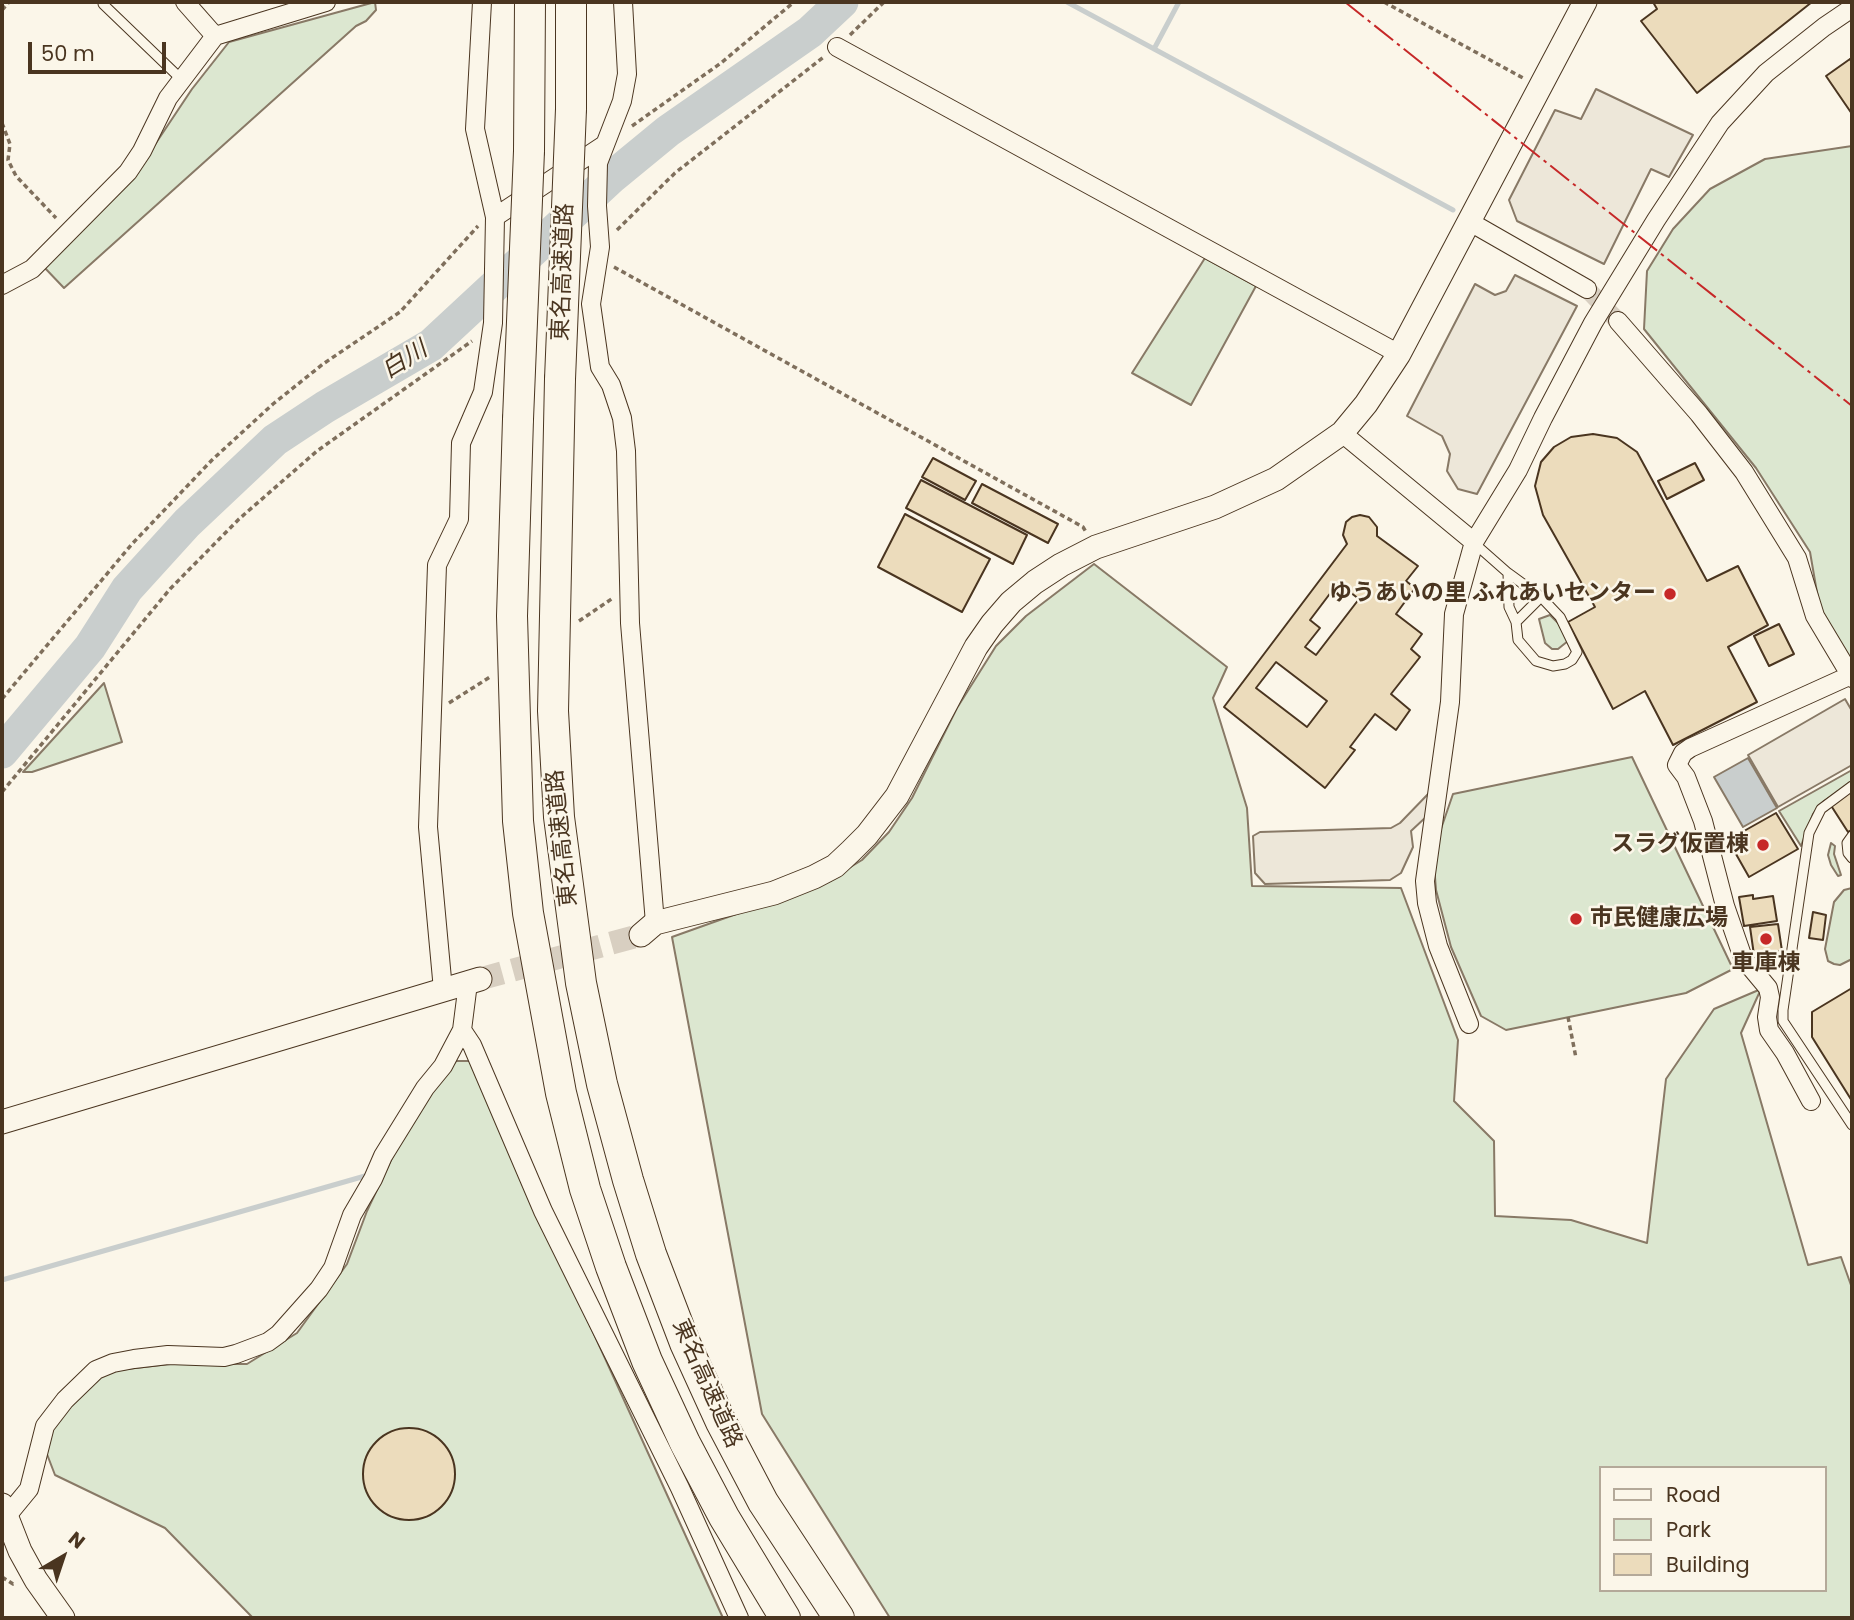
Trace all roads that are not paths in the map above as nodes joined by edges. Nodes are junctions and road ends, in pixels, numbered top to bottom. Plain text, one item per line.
1 (185, 2) edge
2 (326, 2) edge
3 (482, 2) edge
4 (530, 2) edge
5 (571, 2) edge
6 (623, 2) edge
7 (1585, 2) edge
8 (103, 4) dead end
9 (1852, 8) edge
10 (215, 36) junction
11 (837, 47) road end
12 (181, 79) junction
13 (604, 145) junction
14 (495, 217) junction
15 (1470, 222) junction
16 (2, 285) edge
17 (1587, 289) tunnel mouth
18 (1618, 321) tunnel mouth
19 (1399, 354) junction
20 (1342, 433) junction
21 (1474, 542) junction
22 (1508, 573) junction
23 (1541, 597) junction
24 (1516, 622) junction
25 (1851, 677) edge
26 (1852, 786) edge
27 (1852, 836) edge
28 (1852, 859) edge
29 (648, 929) joint
30 (474, 981) joint
31 (443, 990) junction
32 (1469, 1024) dead end
33 (462, 1030) junction
34 (1811, 1101) dead end
35 (2, 1122) edge
36 (1852, 1125) edge
37 (4, 1511) edge
38 (63, 1618) edge
39 (739, 1618) edge
40 (785, 1618) edge
41 (839, 1618) edge

1 - 10 street
2 - 10 street
3 - 14 street
4 - 40 highway, 東名高速道路, bridge
5 - 41 highway, 東名高速道路, bridge
6 - 13 street
7 - 15 street
8 - 12 lane
9 - 21 street
10 - 12 street
11 - 19 street
12 - 16 street
13 - 14 street
13 - 29 street
14 - 31 street
15 - 17 street
15 - 19 street
18 - 25 street
19 - 20 street
20 - 21 street
20 - 29 street
21 - 22 lane
21 - 32 street
22 - 23 lane
22 - 24 lane
23 - 24 lane
23 - 24 lane
25 - 34 street
26 - 36 lane
27 - 28 lane
30 - 31 street
30 - 33 street
31 - 35 street
33 - 37 street
33 - 39 street
37 - 38 street

